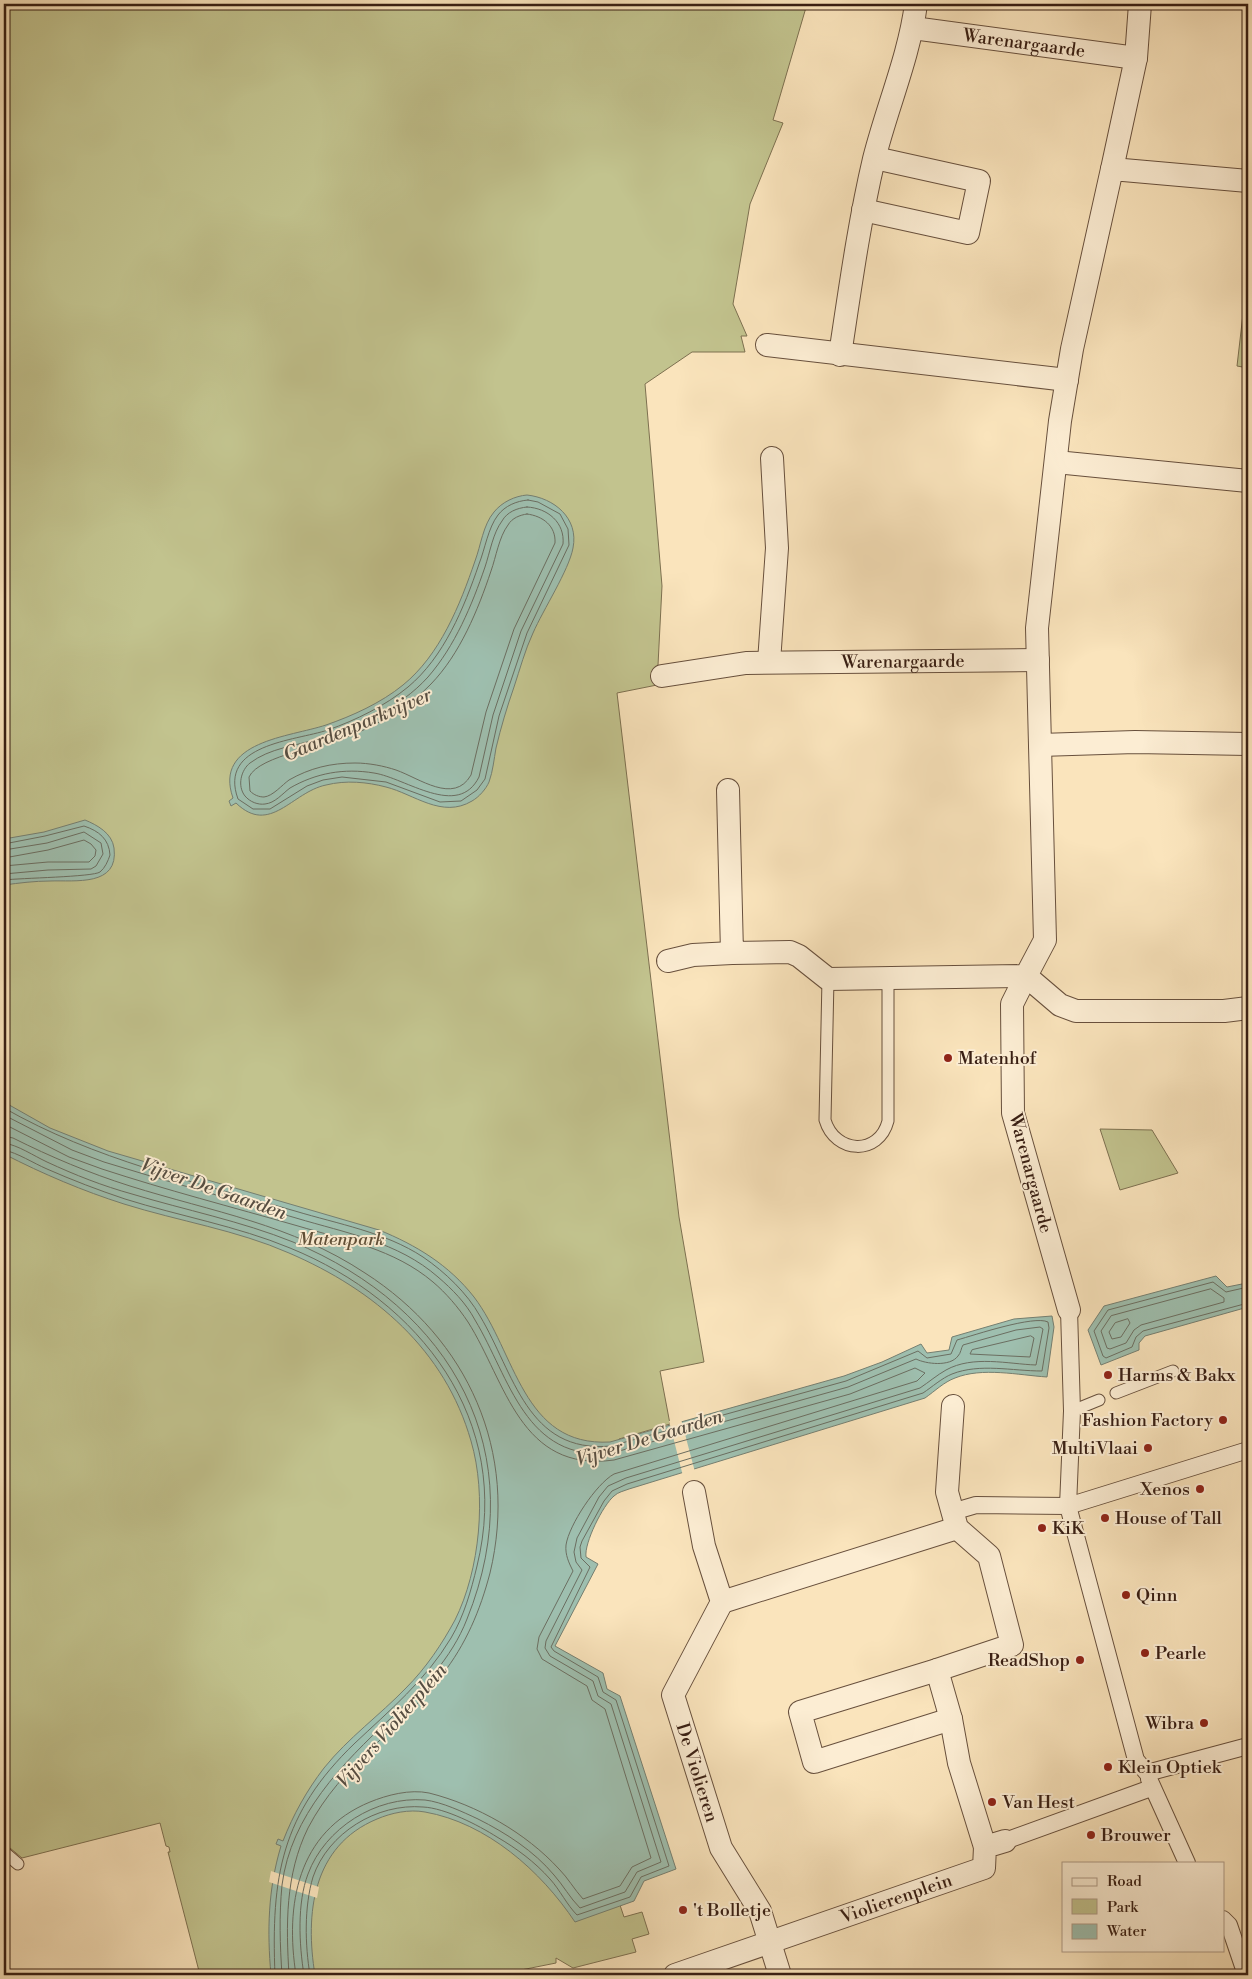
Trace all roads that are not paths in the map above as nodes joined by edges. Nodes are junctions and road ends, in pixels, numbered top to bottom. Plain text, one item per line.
1 (916, 4) edge
2 (1140, 4) edge
3 (913, 28) junction
4 (1136, 58) junction
5 (874, 158) junction
6 (1112, 169) junction
7 (1248, 181) edge
8 (864, 210) junction
9 (767, 345) dead end
10 (840, 355) junction
11 (1067, 380) junction
12 (772, 458) dead end
13 (1056, 462) junction
14 (1248, 482) edge
15 (1038, 660) junction
16 (769, 662) junction
17 (662, 676) dead end
18 (1040, 744) junction
19 (1248, 744) edge
20 (728, 790) dead end
21 (732, 953) junction
22 (668, 961) dead end
23 (1026, 976) junction
24 (888, 978) junction
25 (828, 979) junction
26 (1248, 1008) edge
27 (1069, 1310) joint
28 (1173, 1371) dead end
29 (1116, 1393) dead end
30 (1099, 1400) dead end
31 (953, 1406) dead end
32 (1072, 1410) junction
33 (1248, 1450) edge
34 (694, 1492) dead end
35 (1068, 1506) junction
36 (955, 1520) junction
37 (722, 1602) junction
38 (937, 1670) junction
39 (951, 1719) junction
40 (1248, 1746) edge
41 (1149, 1780) junction
42 (995, 1844) junction
43 (4, 1852) edge
44 (1188, 1862) edge
45 (18, 1864) dead end
46 (1224, 1920) edge
47 (770, 1942) junction
48 (674, 1975) edge
49 (780, 1975) edge
50 (1246, 1975) edge

1 - 3 street
2 - 4 street, Warenargaarde
3 - 4 street, Warenargaarde
3 - 5 street
4 - 6 street, Warenargaarde
5 - 8 street
5 - 8 street
6 - 7 street
6 - 11 street, Warenargaarde
8 - 10 street
9 - 10 street
10 - 11 street
11 - 13 street, Warenargaarde
12 - 16 street
13 - 14 street
13 - 15 street, Warenargaarde
15 - 16 street, Warenargaarde
15 - 18 street, Warenargaarde
16 - 17 street, Warenargaarde
18 - 19 street
18 - 23 street, Warenargaarde
20 - 21 street
21 - 22 street
21 - 25 street
23 - 24 street
23 - 26 street
23 - 27 street, Warenargaarde
24 - 25 street
24 - 25 lane
27 - 32 street
28 - 29 lane
30 - 32 lane
31 - 36 street
32 - 35 street
33 - 35 street
34 - 37 street
35 - 36 street
35 - 41 street
36 - 37 street
36 - 38 street
37 - 47 street, De Violieren
38 - 39 street
38 - 39 street
39 - 42 street
40 - 41 street
41 - 42 street
41 - 44 street
42 - 47 street, Violierenplein
43 - 45 lane
46 - 50 street
47 - 48 street, Violierenplein
47 - 49 street

